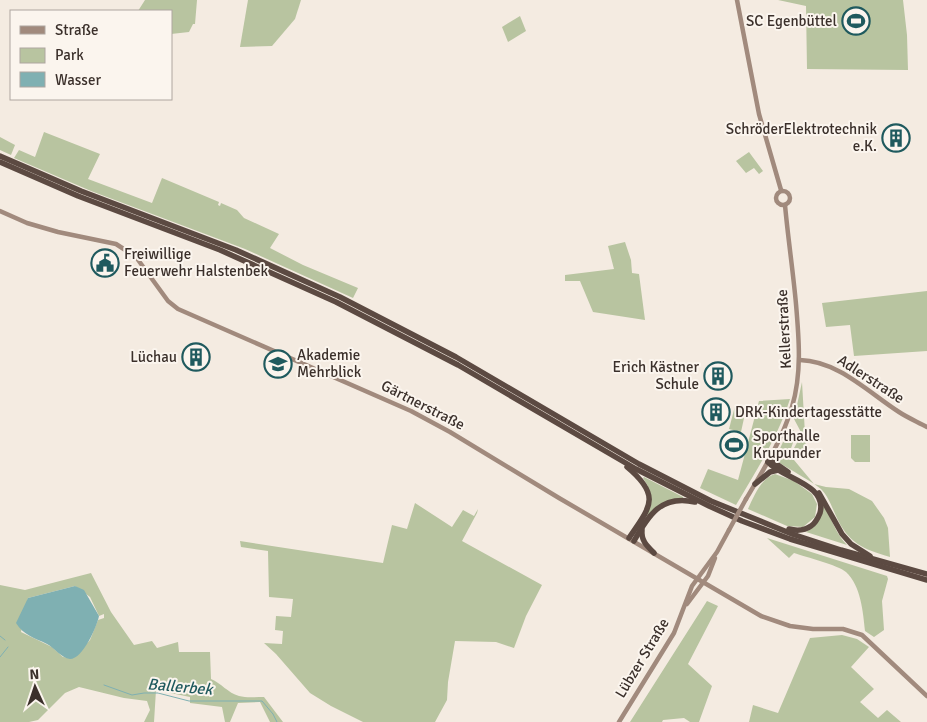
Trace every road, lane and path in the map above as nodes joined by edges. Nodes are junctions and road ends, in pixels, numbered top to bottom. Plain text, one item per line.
1 (737, 0) edge
2 (0, 156) edge
3 (0, 162) edge
4 (781, 190) junction
5 (784, 205) junction
6 (0, 211) edge
7 (800, 360) junction
8 (927, 427) edge
9 (773, 454) junction
10 (619, 459) junction
11 (768, 462) junction
12 (775, 463) junction
13 (778, 470) junction
14 (755, 484) junction
15 (709, 506) junction
16 (756, 520) junction
17 (644, 524) junction
18 (631, 540) junction
19 (717, 552) junction
20 (654, 553) junction
21 (876, 560) junction
22 (927, 574) edge
23 (698, 579) junction
24 (927, 580) edge
25 (703, 582) junction
26 (686, 606) junction
27 (927, 696) edge
28 (619, 722) edge

1 - 4 street, Kellerstraße
2 - 16 highway
3 - 10 highway
4 - 5 street, Kellerstraße
4 - 5 street, Kellerstraße
5 - 7 street, Kellerstraße
6 - 18 street, Gärtnerstraße
7 - 8 street, Adlerstraße
7 - 9 street, Kellerstraße
9 - 11 street, Kellerstraße
9 - 12 highway
10 - 15 highway
10 - 18 highway
11 - 12 highway
11 - 13 highway
11 - 14 street, Kellerstraße
12 - 21 highway
13 - 14 highway
13 - 16 highway
14 - 19 street, Kellerstraße, bridge
15 - 17 highway
15 - 24 highway
16 - 21 highway
17 - 18 highway
17 - 20 highway
18 - 20 street, Gärtnerstraße
19 - 23 street, Kellerstraße
19 - 25 street, Kellerstraße
20 - 23 street, Gärtnerstraße
21 - 22 highway
23 - 25 street, Gärtnerstraße
23 - 26 street, Lübzer Straße
25 - 26 street, Lübzer Straße
25 - 27 street, Gärtnerstraße
26 - 28 street, Lübzer Straße

